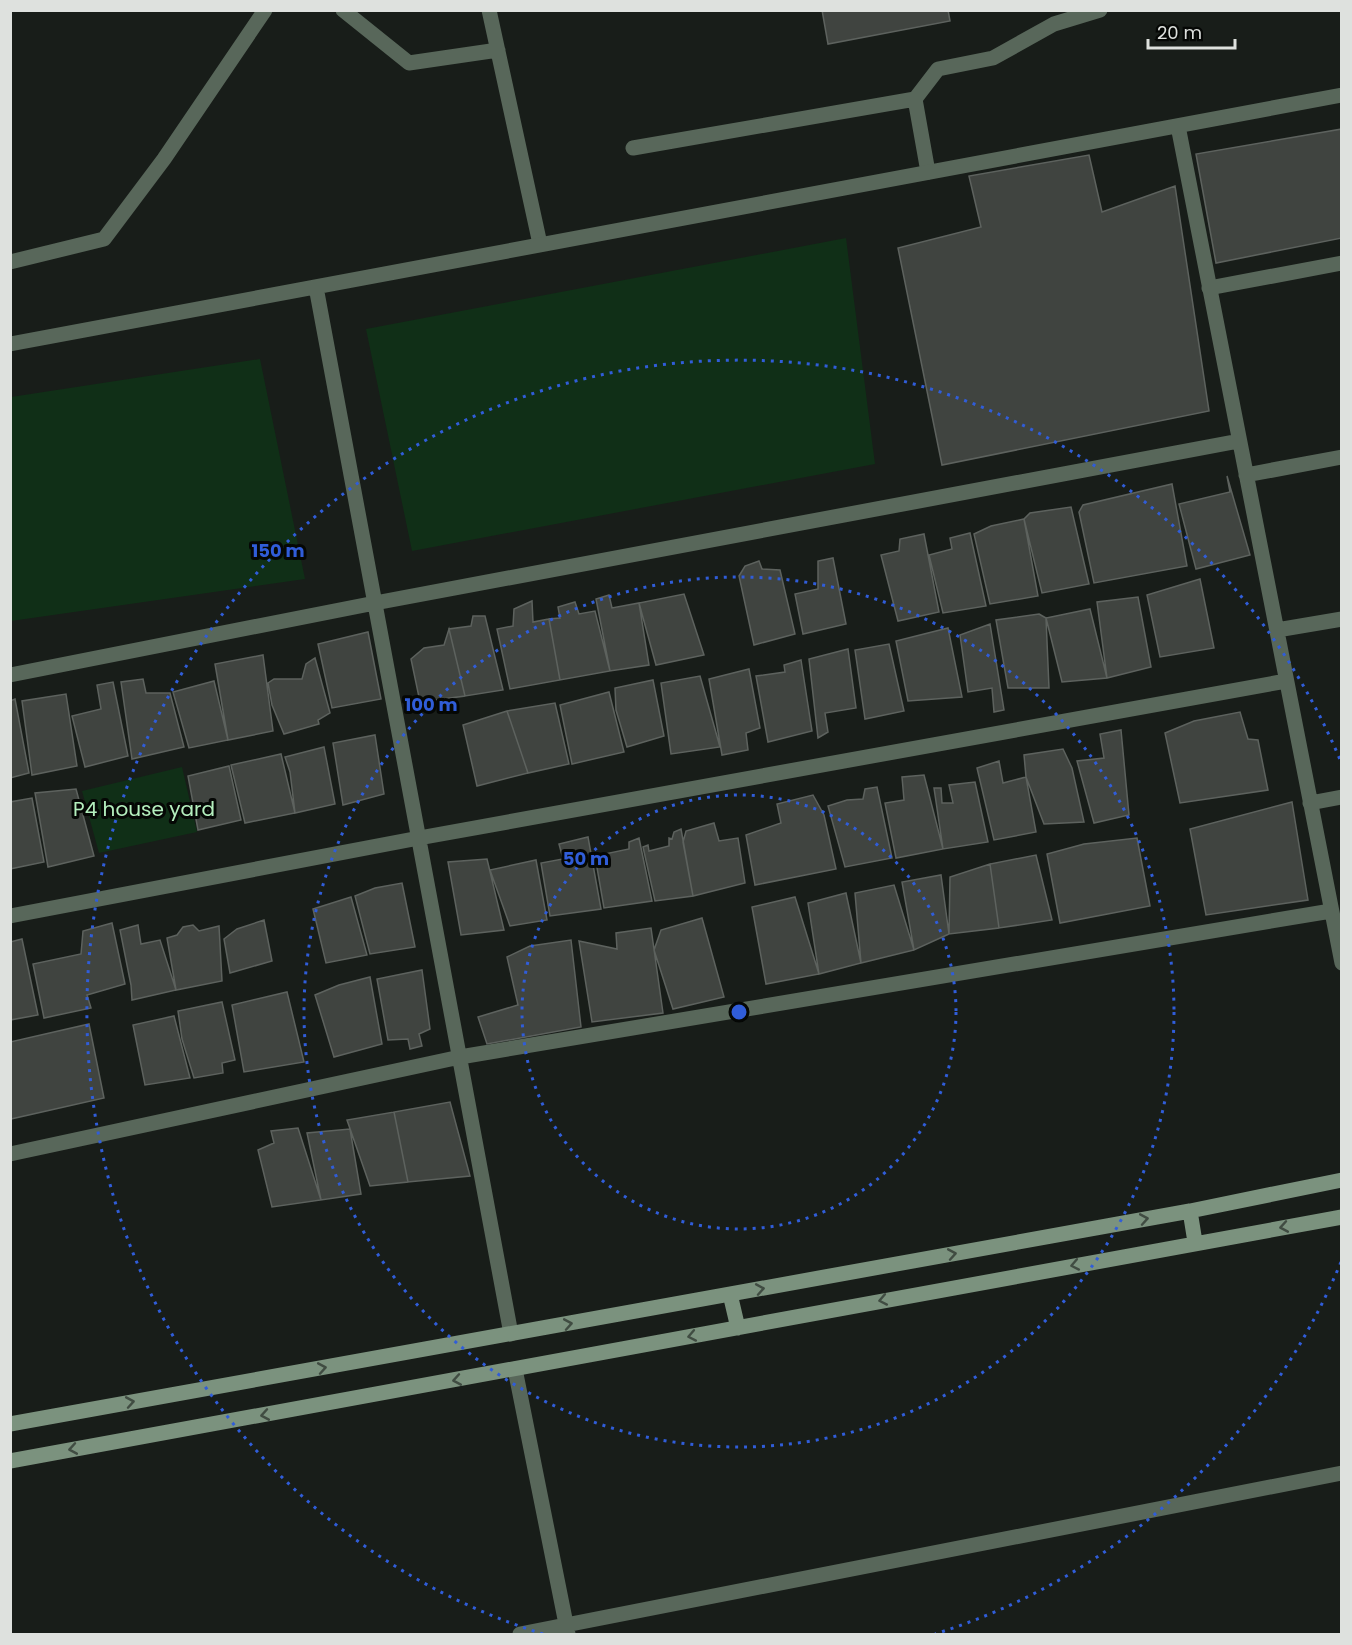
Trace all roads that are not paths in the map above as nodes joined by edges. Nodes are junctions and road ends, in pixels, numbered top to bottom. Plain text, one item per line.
1 (265, 10) edge
2 (343, 10) edge
3 (489, 10) edge
4 (1100, 10) edge
5 (498, 50) junction
6 (1341, 95) edge
7 (915, 99) junction
8 (1178, 126) junction
9 (633, 148) dead end
10 (928, 172) junction
11 (540, 244) junction
12 (10, 262) edge
13 (1341, 263) edge
14 (316, 287) junction
15 (1209, 288) junction
16 (10, 344) edge
17 (1239, 441) junction
18 (1341, 457) edge
19 (1246, 475) junction
20 (375, 603) junction
21 (1341, 619) edge
22 (1277, 630) junction
23 (10, 675) edge
24 (1286, 681) junction
25 (1341, 797) edge
26 (1310, 803) junction
27 (418, 838) junction
28 (1331, 912) junction
29 (10, 916) edge
30 (1341, 963) edge
31 (460, 1057) junction
32 (10, 1154) edge
33 (1341, 1180) edge
34 (1190, 1211) junction
35 (1341, 1217) edge
36 (1195, 1242) junction
37 (730, 1294) junction
38 (738, 1328) junction
39 (511, 1334) junction
40 (515, 1370) junction
41 (10, 1424) edge
42 (10, 1461) edge
43 (1341, 1473) edge
44 (567, 1630) edge
45 (520, 1635) edge

1 - 12 street
2 - 5 street
3 - 5 street
4 - 7 street
5 - 11 street
6 - 8 street
7 - 9 street
7 - 10 street
8 - 10 street
8 - 15 street
10 - 11 street
11 - 14 street
13 - 15 street
14 - 16 street
14 - 20 street
15 - 17 street
17 - 19 street
17 - 20 street
18 - 19 street
19 - 22 street
20 - 23 street
20 - 27 street
21 - 22 street
22 - 24 street
24 - 26 street
24 - 27 street
25 - 26 street
26 - 28 street
27 - 29 street
27 - 31 street
28 - 30 street
28 - 31 street
31 - 32 street
31 - 39 street
33 - 34 street
34 - 36 street
37 -> 34 street
35 -> 36 street
36 -> 38 street
37 - 38 street
39 -> 37 street
38 -> 40 street
41 -> 39 street
40 -> 42 street
40 - 44 street
43 - 44 street
44 - 45 street

